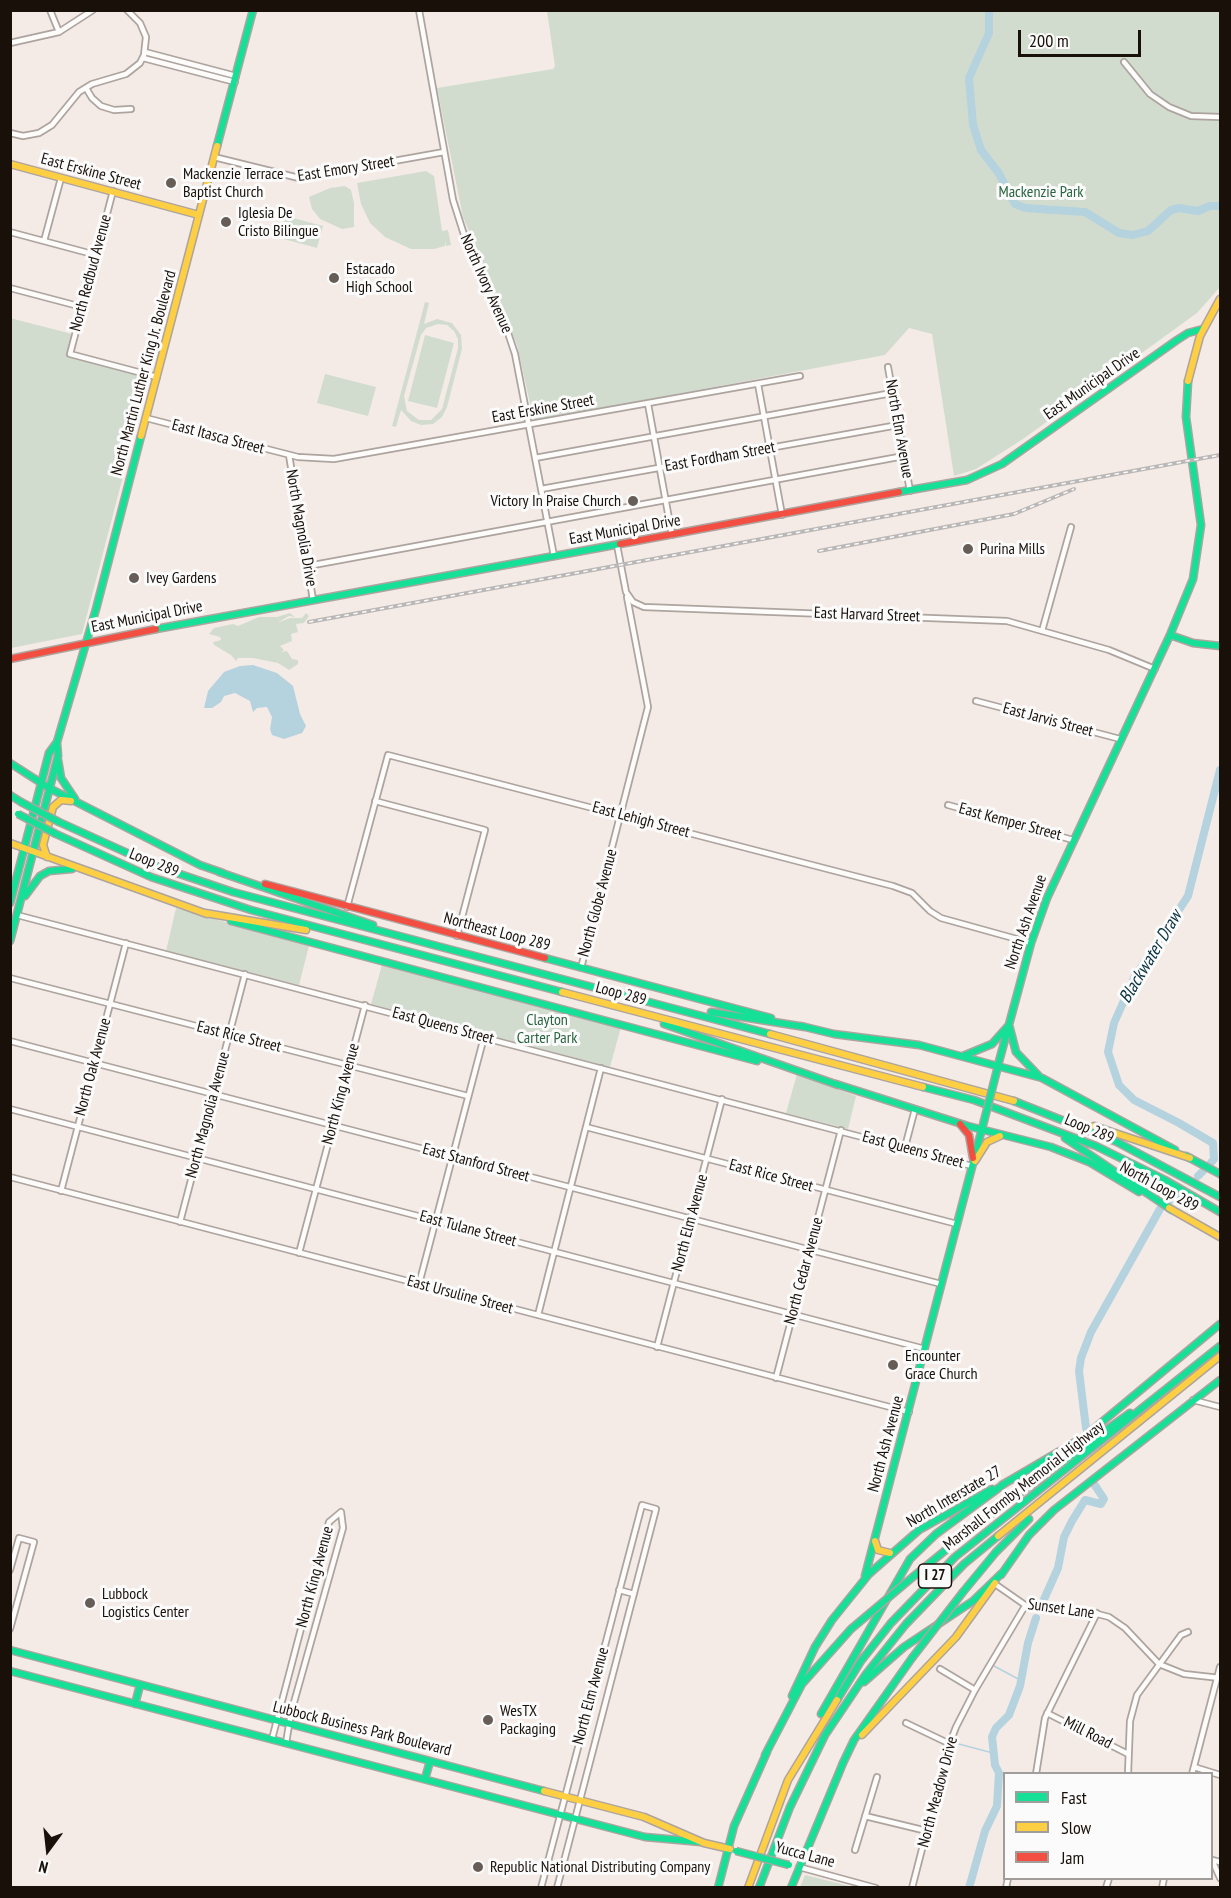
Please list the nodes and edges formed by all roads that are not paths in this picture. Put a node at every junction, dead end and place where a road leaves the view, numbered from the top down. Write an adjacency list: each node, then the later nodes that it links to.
1 (50, 10): 6 (street)
2 (93, 10): 6 (street)
3 (127, 10): 8 (street)
4 (254, 10): 10 (main road, North Martin Luther King Jr. Boulevard)
5 (419, 10): 15 (street, North Ivory Avenue)
6 (59, 32): 7 (street)
7 (10, 43)
8 (144, 55): 10 (street); 11 (street)
9 (1124, 62): 13 (street)
10 (235, 79): 16 (main road, North Martin Luther King Jr. Boulevard)
11 (86, 88): 12 (street); 14 (street)
12 (131, 109)
13 (1221, 117)
14 (10, 133)
15 (444, 152): 16 (street, East Emory Street); 37 (street, North Ivory Avenue)
16 (214, 157): 20 (main road, North Martin Luther King Jr. Boulevard)
17 (10, 164): 18 (main road, East Erskine Street)
18 (61, 178): 19 (main road, East Erskine Street); 22 (street)
19 (113, 191): 20 (main road, East Erskine Street); 23 (street, North Redbud Avenue)
20 (199, 215): 30 (main road, North Martin Luther King Jr. Boulevard)
21 (10, 232): 22 (street)
22 (44, 241): 23 (street)
23 (96, 255): 26 (street, North Redbud Avenue)
24 (10, 288): 26 (street)
25 (1221, 299): 27 (main road, North Ash Avenue)
26 (82, 307): 30 (street, North Redbud Avenue)
27 (1203, 329): 46 (main road, East Municipal Drive); 58 (main road, North Ash Avenue)
28 (888, 367): 32 (street, North Elm Avenue)
29 (800, 376): 31 (street, East Erskine Street)
30 (157, 377): 35 (main road, North Martin Luther King Jr. Boulevard)
31 (758, 384): 33 (street, East Erskine Street); 34 (street)
32 (892, 393): 34 (street); 36 (street, North Elm Avenue)
33 (648, 404): 37 (street, East Erskine Street); 38 (street)
34 (764, 416): 38 (street); 39 (street)
35 (146, 418): 40 (street, East Itasca Street); 59 (main road, North Martin Luther King Jr. Boulevard)
36 (898, 425): 39 (street, East Fordham Street); 41 (street, North Elm Avenue)
37 (529, 426): 40 (street, East Erskine Street); 42 (street, North Ivory Avenue)
38 (654, 436): 42 (street); 43 (street)
39 (770, 448): 43 (street, East Fordham Street); 44 (street)
40 (290, 455): 54 (street, North Magnolia Drive)
41 (904, 456): 44 (street); 46 (street, North Elm Avenue)
42 (535, 458): 45 (street, North Ivory Avenue)
43 (659, 468): 45 (street, East Fordham Street); 47 (street)
44 (775, 480): 47 (street); 48 (street)
45 (542, 489): 49 (street, North Ivory Avenue)
46 (910, 492): 48 (main road, East Municipal Drive)
47 (665, 500): 49 (street); 51 (street)
48 (782, 515): 51 (main road, East Municipal Drive)
49 (548, 522): 53 (street, North Ivory Avenue); 54 (street)
50 (1071, 527): 57 (street)
51 (672, 535): 52 (main road, East Municipal Drive)
52 (617, 545): 53 (main road, East Municipal Drive); 55 (street)
53 (554, 556): 56 (main road, East Municipal Drive)
54 (308, 566): 56 (street, North Magnolia Drive)
55 (626, 592): 57 (street, East Harvard Street); 75 (street, North Globe Avenue)
56 (313, 600): 59 (main road, East Municipal Drive)
57 (1042, 632): 62 (street, East Harvard Street)
58 (1170, 635): 60 (main road); 62 (main road, North Ash Avenue)
59 (86, 642): 61 (main road, East Municipal Drive); 65 (main road, North Martin Luther King Jr. Boulevard)
60 (1221, 646)
61 (10, 658)
62 (1155, 669): 64 (main road, North Ash Avenue)
63 (975, 701): 64 (street, East Jarvis Street)
64 (1120, 739): 76 (main road, North Ash Avenue)
65 (57, 742): 66 (main road, North Martin Luther King Jr. Boulevard); 68 (main road, North Martin Luther King Jr. Boulevard)
66 (58, 756): 69 (main road, North Martin Luther King Jr. Boulevard); 72 (main road)
67 (10, 763): 68 (main road, Northeast Loop 289)
68 (41, 782): 69 (main road, Northeast Loop 289); 78 (main road, North Martin Luther King Jr. Boulevard)
69 (49, 788): 72 (main road, Northeast Loop 289); 79 (main road, North Martin Luther King Jr. Boulevard)
70 (10, 795): 91 (main road, Loop 289, bridge)
71 (375, 801): 75 (street, East Lehigh Street); 84 (street); 87 (street)
72 (77, 802): 80 (main road); 82 (main road, Northeast Loop 289)
73 (948, 805): 76 (street, East Kemper Street)
74 (10, 810): 92 (main road, Loop 289, bridge)
75 (621, 815): 90 (street, East Lehigh Street); 93 (street, North Globe Avenue)
76 (1073, 840): 90 (main road, North Ash Avenue)
77 (10, 843): 78 (main road)
78 (23, 848): 79 (main road); 83 (main road, North Martin Luther King Jr. Boulevard)
79 (32, 852): 80 (main road); 86 (main road, North Martin Luther King Jr. Boulevard)
80 (47, 857): 81 (main road)
81 (85, 871): 85 (main road); 86 (main road)
82 (219, 872): 84 (main road, Northeast Loop 289); 91 (main road)
83 (10, 903)
84 (347, 907): 87 (main road, Northeast Loop 289)
85 (206, 913): 92 (main road); 111 (main road)
86 (14, 917): 88 (main road, North Martin Luther King Jr. Boulevard); 89 (street, East Queens Street)
87 (457, 936): 93 (main road, Northeast Loop 289)
88 (10, 941)
89 (126, 943): 94 (street, East Queens Street); 98 (street, North Oak Avenue)
90 (1031, 943): 100 (main road, North Ash Avenue)
91 (427, 944): 96 (main road, Loop 289)
92 (429, 957): 97 (main road, Loop 289)
93 (581, 969): 101 (main road, Northeast Loop 289)
94 (245, 974): 99 (street, East Queens Street); 102 (street, North Magnolia Avenue)
95 (10, 978): 98 (street, East Rice Street)
96 (566, 980): 101 (main road); 115 (main road, Loop 289)
97 (581, 997): 111 (main road); 118 (main road, Loop 289)
98 (110, 1005): 102 (street, East Rice Street); 106 (street, North Oak Avenue)
99 (364, 1005): 103 (street, East Queens Street); 107 (street, North King Avenue)
100 (1009, 1025): 105 (main road); 109 (main road, North Ash Avenue); 110 (main road)
101 (805, 1027): 105 (main road, Northeast Loop 289)
102 (229, 1034): 107 (street, East Rice Street); 112 (street, North Magnolia Avenue)
103 (484, 1037): 108 (street, East Queens Street); 113 (street)
104 (10, 1041): 106 (street, East Stanford Street)
105 (962, 1056): 109 (main road, Northeast Loop 289)
106 (94, 1063): 112 (street, East Stanford Street); 121 (street, North Oak Avenue)
107 (349, 1065): 113 (street, East Rice Street); 120 (street, North King Avenue)
108 (601, 1068): 114 (street, East Queens Street); 122 (street)
109 (998, 1068): 110 (main road); 123 (main road, North Ash Avenue, bridge)
110 (1042, 1078): 129 (main road)
111 (838, 1085): 117 (main road)
112 (214, 1094): 120 (street, East Stanford Street); 128 (street, North Magnolia Avenue)
113 (468, 1096): 127 (street)
114 (722, 1099): 124 (street, East Queens Street); 130 (street, North Elm Avenue)
115 (1033, 1107): 129 (main road); 138 (main road, Loop 289)
116 (10, 1109): 121 (street, East Tulane Street)
117 (915, 1109): 119 (main road); 126 (street)
118 (1010, 1112): 139 (main road); 140 (main road, Loop 289)
119 (959, 1123): 123 (main road); 131 (main road)
120 (333, 1125): 127 (street, East Stanford Street); 135 (street, North King Avenue)
121 (78, 1127): 128 (street, East Tulane Street); 137 (street, North Oak Avenue)
122 (586, 1127): 130 (street, East Rice Street); 134 (street)
123 (982, 1129): 125 (main road, North Loop 289); 131 (main road, North Ash Avenue)
124 (841, 1130): 126 (street, East Queens Street); 136 (street, North Cedar Avenue)
125 (1003, 1135): 131 (main road); 139 (main road, North Loop 289)
126 (905, 1148): 131 (street, East Queens Street)
127 (452, 1156): 134 (street, East Stanford Street); 142 (street)
128 (197, 1158): 135 (street, East Tulane Street); 143 (street, North Magnolia Avenue)
129 (1190, 1158): 132 (main road)
130 (706, 1159): 136 (street, East Rice Street); 141 (street, North Elm Avenue)
131 (973, 1165): 144 (main road, North Ash Avenue)
132 (1221, 1174)
133 (10, 1177): 137 (street, East Ursuline Street)
134 (570, 1187): 141 (street, East Stanford Street); 147 (street)
135 (316, 1189): 142 (street, East Tulane Street); 148 (street, North King Avenue)
136 (825, 1190): 144 (street, East Rice Street); 146 (street, North Cedar Avenue)
137 (61, 1191): 143 (street, East Ursuline Street)
138 (1221, 1197)
139 (1172, 1210): 145 (main road, North Loop 289)
140 (1221, 1212)
141 (691, 1219): 146 (street, East Stanford Street); 149 (street, North Elm Avenue)
142 (435, 1221): 147 (street, East Tulane Street); 150 (street)
143 (180, 1222): 148 (street, East Ursuline Street)
144 (957, 1224): 151 (main road, North Ash Avenue)
145 (1221, 1237)
146 (810, 1250): 151 (street, East Stanford Street); 152 (street, North Cedar Avenue)
147 (554, 1252): 149 (street, East Tulane Street); 153 (street)
148 (299, 1253): 150 (street, East Ursuline Street)
149 (674, 1283): 152 (street, East Tulane Street); 156 (street, North Elm Avenue)
150 (419, 1284): 153 (street, East Ursuline Street)
151 (941, 1284): 157 (main road, North Ash Avenue)
152 (793, 1314): 157 (street, East Tulane Street); 160 (street, North Cedar Avenue)
153 (537, 1315): 156 (street, East Ursuline Street)
154 (1221, 1324): 166 (main road, North Interstate 27)
155 (1221, 1346): 159 (main road, Marshall Formby Memorial Highway / I 27)
156 (657, 1347): 160 (street, East Ursuline Street)
157 (925, 1349): 164 (main road, North Ash Avenue)
158 (1221, 1356): 165 (main road, Marshall Formby Memorial Highway / I 27)
159 (1183, 1377): 197 (main road, bridge); 205 (main road, Marshall Formby Memorial Highway / I 27)
160 (776, 1378): 164 (street, East Ursuline Street)
161 (1221, 1380): 162 (main road)
162 (1193, 1400): 163 (street); 170 (main road)
163 (1221, 1407)
164 (909, 1412): 167 (main road, North Ash Avenue)
165 (1084, 1467): 187 (main road, Marshall Formby Memorial Highway / I 27); 199 (main road, bridge)
166 (1004, 1484): 168 (main road, North Interstate 27); 205 (main road)
167 (874, 1539): 168 (main road); 171 (main road, North Ash Avenue)
168 (891, 1553): 171 (main road, North Interstate 27)
169 (10, 1570): 177 (street)
170 (1002, 1573): 172 (main road); 187 (main road)
171 (864, 1579): 197 (main road, North Interstate 27)
172 (995, 1584): 175 (street, Sunset Lane); 199 (main road)
173 (619, 1590): 174 (street); 174 (street, North Elm Avenue); 206 (street, North Elm Avenue)
174 (634, 1594): 207 (street, North Elm Avenue)
175 (1025, 1606): 176 (street, Sunset Lane); 186 (street, North Meadow Drive)
176 (1097, 1614): 180 (street, Sunset Lane); 189 (street)
177 (10, 1629)
178 (1188, 1632): 180 (street)
179 (10, 1650): 185 (main road, Lubbock Business Park Boulevard)
180 (1159, 1664): 184 (street, Sunset Lane); 196 (street)
181 (1221, 1667): 184 (street)
182 (940, 1669): 186 (street)
183 (10, 1671): 188 (main road, Lubbock Business Park Boulevard)
184 (1219, 1678): 200 (street)
185 (140, 1684): 188 (main road); 190 (main road, Lubbock Business Park Boulevard)
186 (975, 1690): 195 (street, North Meadow Drive)
187 (855, 1691): 222 (main road, Marshall Formby Memorial Highway / I 27)
188 (135, 1704): 193 (main road, Lubbock Business Park Boulevard)
189 (1047, 1713): 196 (street, Mill Road); 201 (street)
190 (277, 1721): 192 (main road, Lubbock Business Park Boulevard); 192 (street, North King Avenue); 193 (street, North King Avenue)
191 (906, 1723): 195 (street)
192 (291, 1725): 194 (street, North King Avenue); 198 (main road, Lubbock Business Park Boulevard)
193 (272, 1739): 194 (main road, Lubbock Business Park Boulevard)
194 (286, 1743): 204 (main road, Lubbock Business Park Boulevard)
195 (950, 1744): 211 (street, North Meadow Drive)
196 (1128, 1754): 202 (street)
197 (765, 1755): 213 (main road, North Interstate 27)
198 (430, 1761): 204 (main road); 206 (main road, Lubbock Business Park Boulevard)
199 (842, 1765): 216 (main road)
200 (1193, 1770)
201 (1036, 1772)
202 (1128, 1772)
203 (878, 1777): 209 (street)
204 (425, 1779): 208 (main road, Lubbock Business Park Boulevard)
205 (788, 1780): 221 (main road, Marshall Formby Memorial Highway / I 27)
206 (565, 1795): 207 (main road, Lubbock Business Park Boulevard); 208 (street, North Elm Avenue)
207 (581, 1799): 210 (street, North Elm Avenue); 212 (main road, Lubbock Business Park Boulevard)
208 (560, 1814): 210 (main road, Lubbock Business Park Boulevard); 218 (street, North Elm Avenue)
209 (866, 1816): 211 (street); 214 (street)
210 (576, 1819): 212 (main road, Lubbock Business Park Boulevard); 219 (street, North Elm Avenue)
211 (927, 1831): 225 (street, North Meadow Drive)
212 (704, 1843): 213 (main road, Lubbock Business Park Boulevard)
213 (727, 1849): 216 (main road, Yucca Lane, bridge); 220 (main road, North Interstate 27)
214 (855, 1850)
215 (1213, 1862): 217 (street)
216 (799, 1868): 223 (main road); 224 (street, Yucca Lane)
217 (1221, 1878)
218 (541, 1887)
219 (558, 1887)
220 (718, 1887)
221 (748, 1887)
222 (759, 1887)
223 (791, 1887)
224 (876, 1887)
225 (912, 1887)

